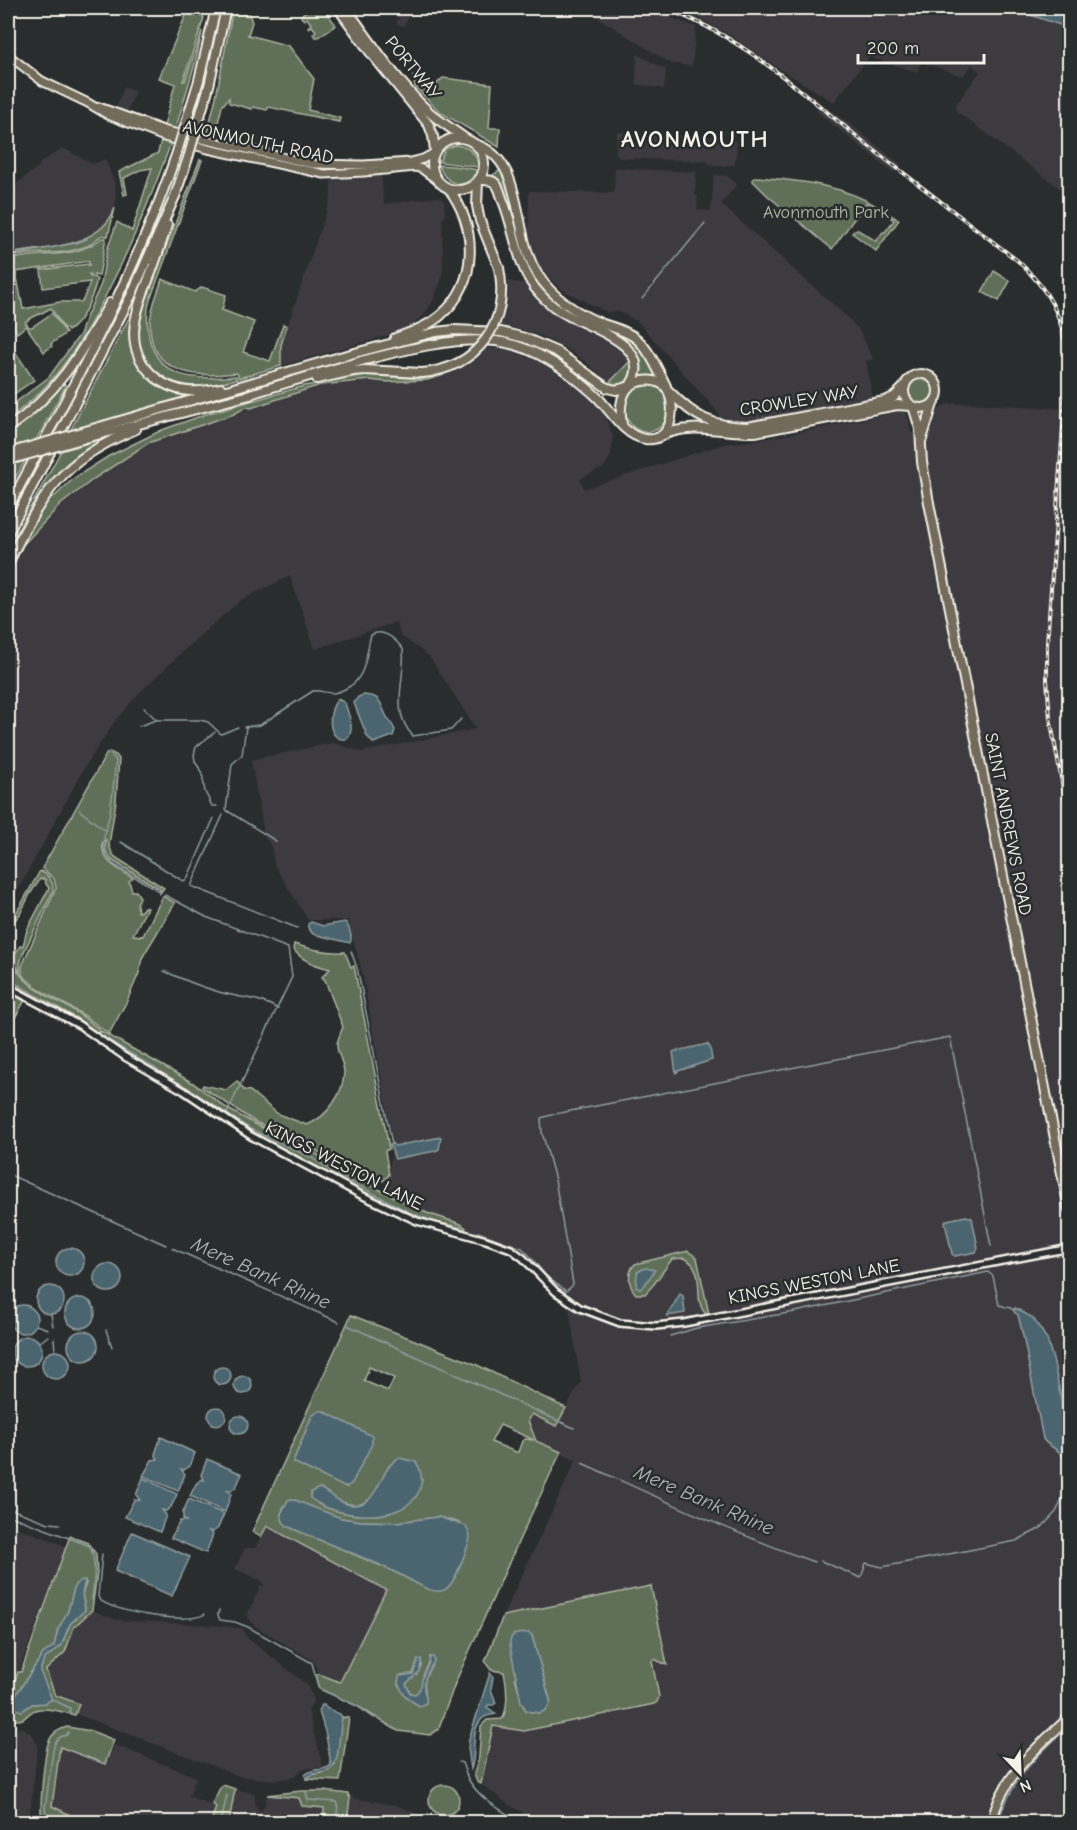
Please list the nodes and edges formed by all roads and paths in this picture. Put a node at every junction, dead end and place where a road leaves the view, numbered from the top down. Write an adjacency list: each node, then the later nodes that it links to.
1 (216, 8): 14 (highway, bridge)
2 (226, 8): 13 (highway, bridge)
3 (338, 8): 9 (highway, PORTWAY)
4 (346, 8): 7 (highway, PORTWAY)
5 (8, 55): 6 (main road)
6 (109, 112): 9 (main road, AVONMOUTH ROAD); 10 (main road, AVONMOUTH ROAD)
7 (466, 139): 8 (highway); 9 (highway)
8 (475, 144): 11 (highway); 19 (highway)
9 (435, 152): 10 (highway)
10 (437, 180): 12 (highway)
11 (479, 181): 12 (highway); 18 (highway); 20 (highway, bridge)
12 (449, 189): 15 (highway)
13 (176, 194): 16 (highway); 33 (highway)
14 (137, 254): 25 (highway); 29 (highway)
15 (343, 357): 16 (highway); 18 (highway)
16 (267, 378): 27 (highway)
17 (905, 386): 19 (highway, CROWLEY WAY); 21 (highway); 22 (highway)
18 (629, 387): 19 (highway); 24 (highway)
19 (668, 389): 26 (highway)
20 (247, 395): 23 (highway); 24 (highway)
21 (933, 404): 22 (highway); 28 (highway, SAINT ANDREWS ROAD)
22 (913, 406): 26 (highway, CROWLEY WAY); 28 (highway, SAINT ANDREWS ROAD)
23 (183, 413): 27 (highway); 34 (highway)
24 (622, 424): 26 (highway)
25 (8, 428)
26 (662, 435)
27 (82, 436): 30 (highway, bridge)
28 (921, 440): 36 (highway, SAINT ANDREWS ROAD)
29 (43, 442): 31 (highway); 32 (highway)
30 (8, 457)
31 (8, 497)
32 (8, 508)
33 (8, 533)
34 (8, 563)
35 (8, 987): 37 (street, KINGS WESTON LANE)
36 (1070, 1214)
37 (1070, 1248)
38 (1070, 1717): 39 (highway)
39 (992, 1822)

